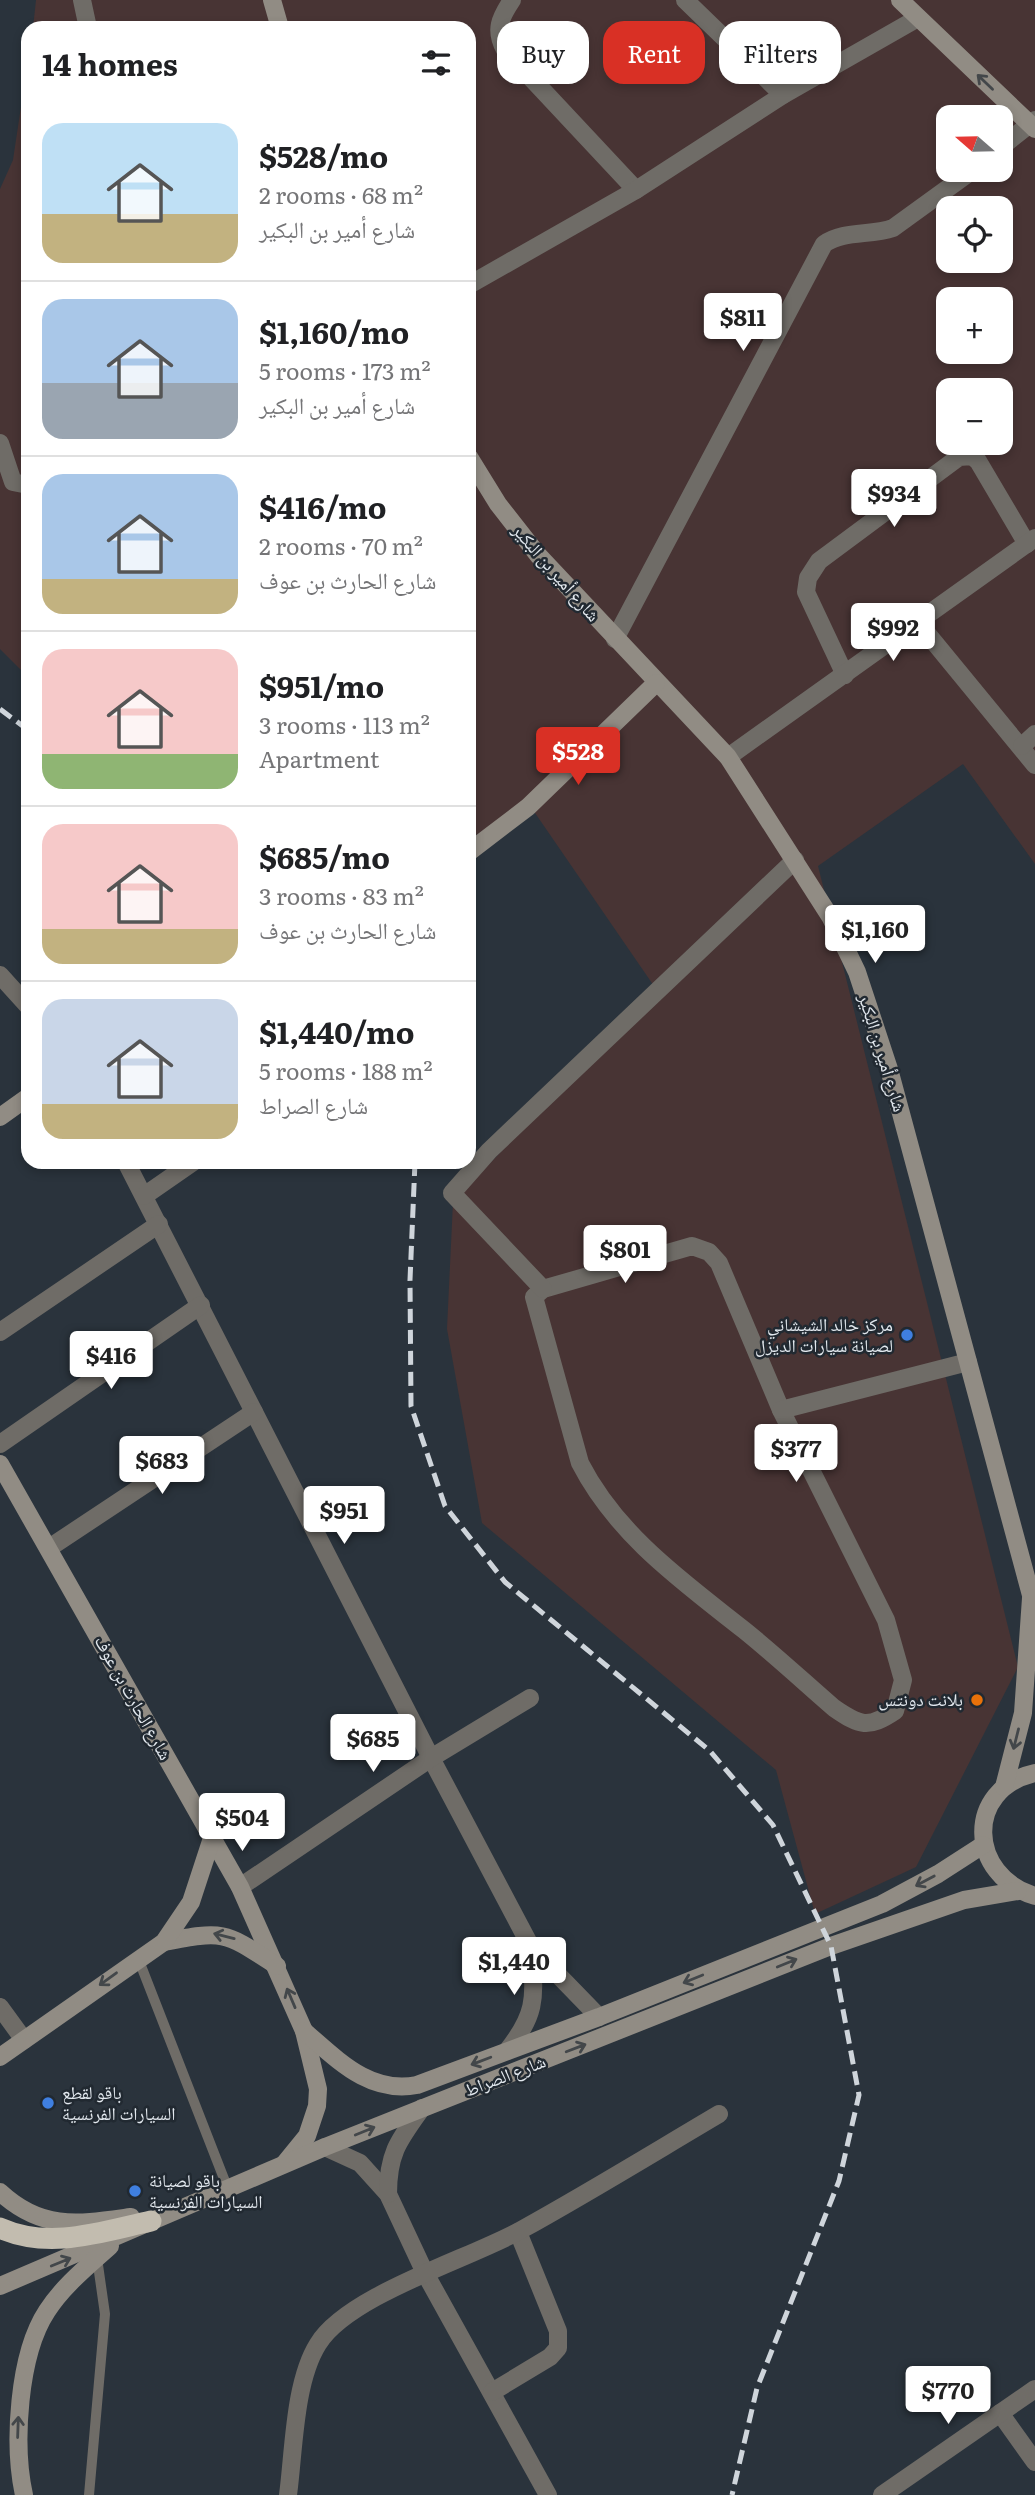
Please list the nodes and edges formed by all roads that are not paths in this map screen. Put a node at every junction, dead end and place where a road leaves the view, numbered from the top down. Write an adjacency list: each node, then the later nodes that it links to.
1 (82, 0): 7 (street)
2 (272, 0): 8 (main road)
3 (512, 0): 13 (street)
4 (685, 0): 9 (street)
5 (900, 0): 6 (main road)
6 (918, 18): 9 (street); 10 (main road, one-way to 6)
7 (86, 21)
8 (279, 21)
9 (783, 95): 13 (street)
10 (1033, 124): 11 (street)
11 (1013, 138)
12 (956, 182): 20 (street)
13 (636, 190): 14 (street)
14 (476, 281)
15 (0, 443): 17 (street)
16 (476, 468): 20 (main road, شارع أمير بن البكير)
17 (21, 484)
18 (1031, 541): 19 (street); 21 (street)
19 (916, 620): 21 (street); 23 (street)
20 (615, 639): 22 (main road, شارع أمير بن البكير)
21 (845, 675): 24 (street)
22 (656, 682): 24 (main road, شارع أمير بن البكير); 26 (main road)
23 (1028, 740): 25 (street)
24 (728, 757): 27 (main road, شارع أمير بن البكير)
25 (1035, 765)
26 (476, 847)
27 (795, 860): 32 (street); 41 (main road, شارع أمير بن البكير)
28 (0, 975): 29 (street)
29 (21, 998)
30 (21, 1102): 31 (main road)
31 (0, 1117)
32 (476, 1166)
33 (130, 1169): 36 (street)
34 (183, 1169): 36 (street)
35 (474, 1169): 38 (street)
36 (144, 1196): 37 (street)
37 (159, 1224): 39 (street); 40 (street)
38 (543, 1289): 42 (street); 42 (street)
39 (201, 1305): 43 (street); 44 (street)
40 (0, 1332)
41 (968, 1362): 42 (street); 47 (main road, شارع أمير بن البكير)
42 (781, 1410)
43 (254, 1412): 46 (street); 49 (street)
44 (0, 1444)
45 (1, 1468): 46 (main road, شارع الحارث بن عوف)
46 (50, 1548): 52 (main road, شارع الحارث بن عوف)
47 (1033, 1604): 51 (main road, شارع أمير بن البكير, one-way to 51)
48 (530, 1698): 49 (street)
49 (431, 1758): 54 (street); 57 (street)
50 (1035, 1773): 51 (main road)
51 (1004, 1787): 53 (main road, شارع أمير بن البكير)
52 (212, 1838): 54 (main road, شارع الحارث بن عوف); 56 (main road)
53 (983, 1845): 55 (main road); 61 (main road, شارع الصراط, one-way to 61)
54 (240, 1887): 59 (main road, شارع الحارث بن عوف)
55 (1026, 1894): 66 (main road, شارع الصراط, one-way to 55)
56 (164, 1942): 58 (main road); 59 (main road, one-way to 56)
57 (531, 1947): 61 (street); 64 (street)
58 (138, 1958): 63 (main road, one-way to 63); 70 (lane)
59 (277, 1966): 62 (main road, شارع الحارث بن عوف, one-way to 59)
60 (0, 2007): 63 (street)
61 (599, 2017): 64 (main road, شارع الصراط)
62 (304, 2031): 64 (main road, شارع الصراط, one-way to 62); 69 (main road, شارع الحارث بن عوف)
63 (24, 2040): 65 (main road)
64 (508, 2051)
65 (0, 2057)
66 (422, 2108): 68 (main road, شارع الصراط, one-way to 66); 72 (street)
67 (719, 2114): 76 (street)
68 (325, 2147): 69 (main road, شارع الصراط); 72 (street)
69 (283, 2166): 70 (main road, شارع الصراط)
70 (228, 2189): 73 (main road, شارع الصراط)
71 (0, 2192): 73 (main road)
72 (388, 2194): 79 (street)
73 (176, 2211): 74 (main road, شارع الصراط)
74 (151, 2221): 75 (highway); 77 (main road, شارع الصراط)
75 (0, 2228)
76 (518, 2232): 79 (street); 82 (street)
77 (122, 2236): 78 (main road); 80 (main road, شارع الصراط, one-way to 77)
78 (97, 2258): 85 (main road, one-way to 78); 86 (lane)
79 (425, 2273): 82 (street); 87 (street)
80 (0, 2286)
81 (1035, 2389): 83 (street)
82 (492, 2392): 88 (street)
83 (1000, 2413): 84 (street); 89 (street)
84 (1035, 2462)
85 (24, 2495)
86 (89, 2495)
87 (288, 2495)
88 (548, 2495)
89 (882, 2495)

